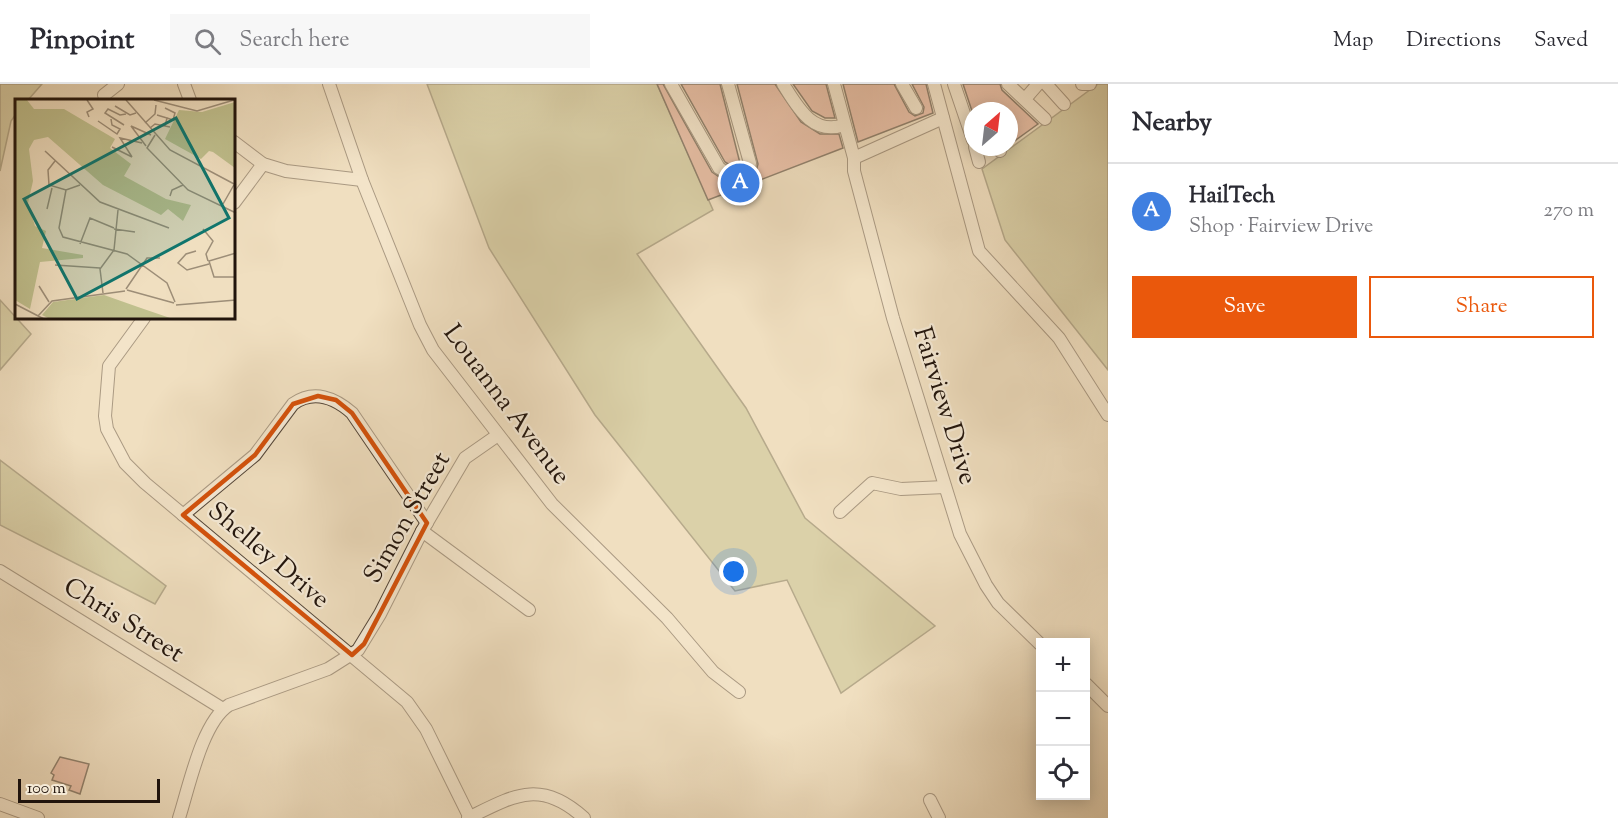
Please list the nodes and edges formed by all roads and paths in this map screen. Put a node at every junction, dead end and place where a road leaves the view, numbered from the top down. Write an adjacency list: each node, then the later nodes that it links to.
1 (118, 84): 16 (street)
2 (184, 84): 17 (street)
3 (329, 84): 30 (street, Louanna Avenue)
4 (671, 84): 5 (street)
5 (728, 84)
6 (783, 84): 24 (street)
7 (834, 84): 24 (street, Fairview Drive)
8 (902, 84): 20 (street)
9 (934, 84): 22 (street)
10 (954, 84): 21 (street)
11 (1008, 84): 18 (street)
12 (1038, 84): 18 (street)
13 (1046, 84): 19 (street)
14 (1082, 84): 15 (street)
15 (1090, 84)
16 (104, 95)
17 (190, 99)
18 (1025, 99): 23 (street)
19 (1064, 104)
20 (916, 108)
21 (964, 110)
22 (943, 118): 27 (street); 33 (street)
23 (1046, 119)
24 (843, 125): 27 (street, Fairview Drive)
25 (236, 144): 29 (street)
26 (978, 156): 28 (street)
27 (854, 158): 35 (street, Fairview Drive)
28 (980, 162)
29 (263, 164): 30 (street); 31 (street)
30 (362, 180): 34 (street, Louanna Avenue)
31 (236, 199)
32 (143, 320): 37 (street, Shelley Drive)
33 (1108, 415)
34 (498, 435): 38 (street, Simon Street); 44 (street, Louanna Avenue)
35 (945, 487): 36 (street); 41 (street, Fairview Drive)
36 (840, 512)
37 (183, 515): 38 (street); 42 (street, Shelley Drive)
38 (424, 527): 40 (street); 42 (street, Simon Street)
39 (0, 571): 46 (street, Chris Street)
40 (529, 610)
41 (1036, 640)
42 (352, 655): 46 (street, Simon Street); 51 (street, Shelley Drive)
43 (1090, 688): 45 (street)
44 (739, 692)
45 (1108, 706)
46 (223, 709): 50 (street)
47 (930, 800): 53 (street)
48 (0, 804): 49 (street)
49 (38, 818)
50 (179, 818)
51 (469, 818): 52 (street)
52 (584, 818)
53 (939, 818)

